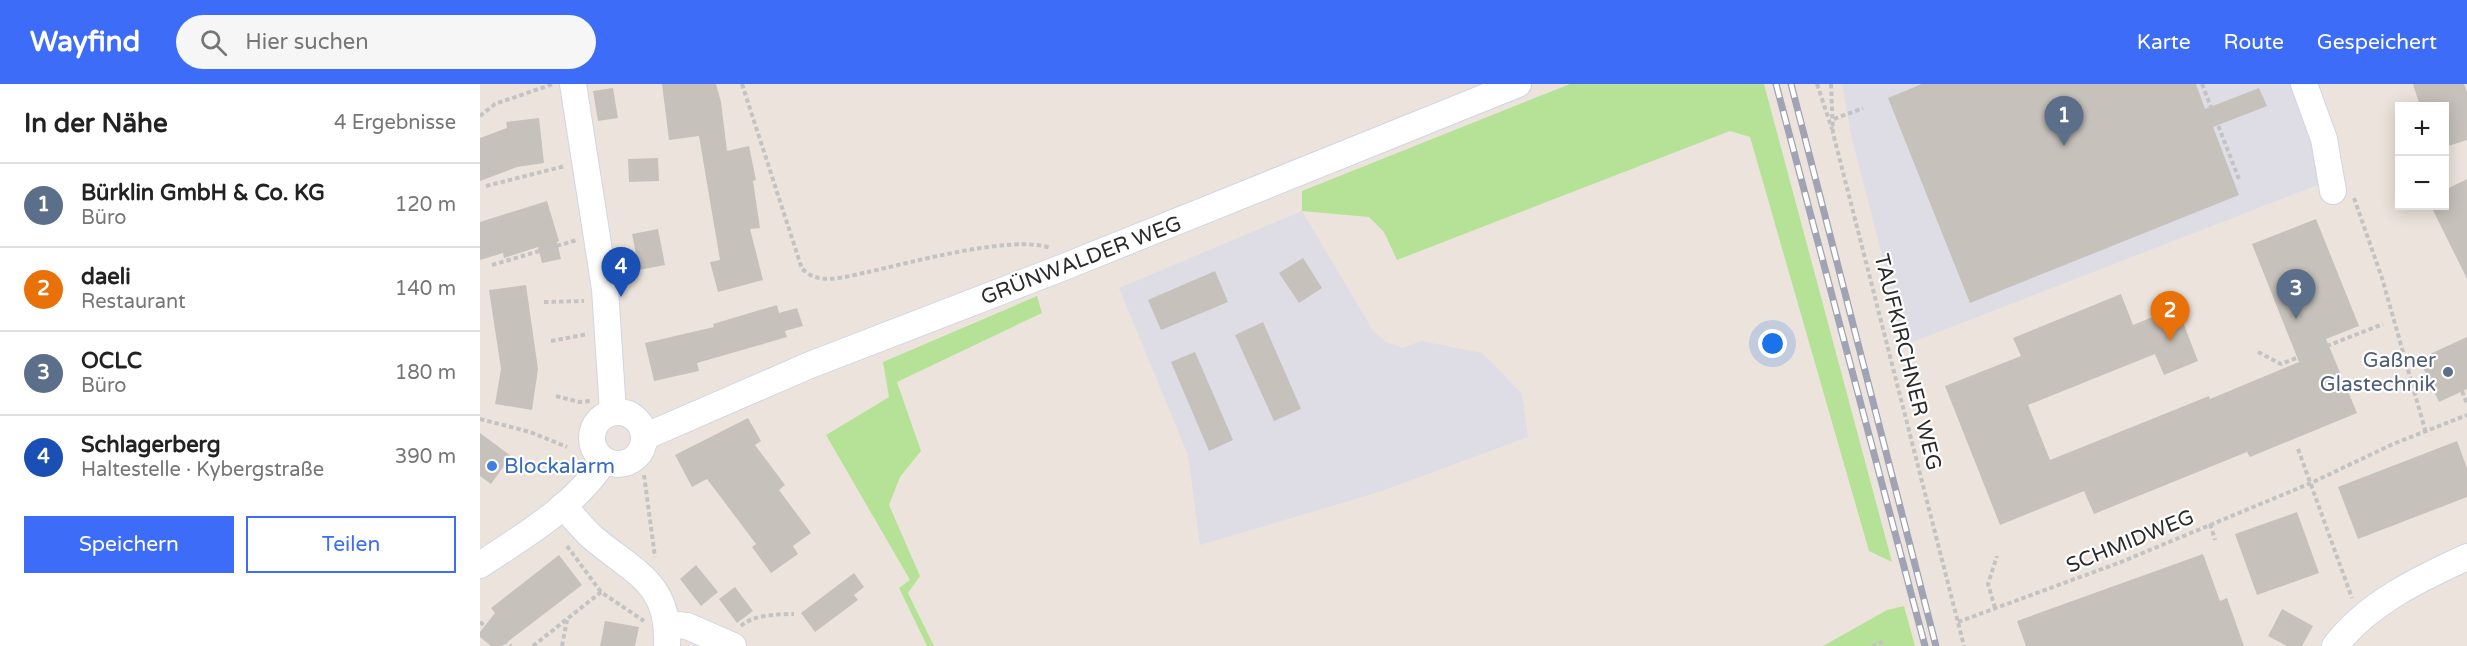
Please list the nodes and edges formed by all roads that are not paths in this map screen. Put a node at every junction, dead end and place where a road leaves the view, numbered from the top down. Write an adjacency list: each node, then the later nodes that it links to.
1 (573, 84): 5 (street)
2 (1518, 84): 6 (street, GRÜNWALDER WEG)
3 (2304, 84): 4 (street)
4 (2342, 190)
5 (613, 412): 6 (street); 7 (street)
6 (644, 437): 7 (street)
7 (604, 461): 8 (street)
8 (555, 512): 10 (street); 11 (street)
9 (2467, 557): 13 (street)
10 (480, 565)
11 (662, 632): 12 (street)
12 (729, 645)
13 (2335, 646)

